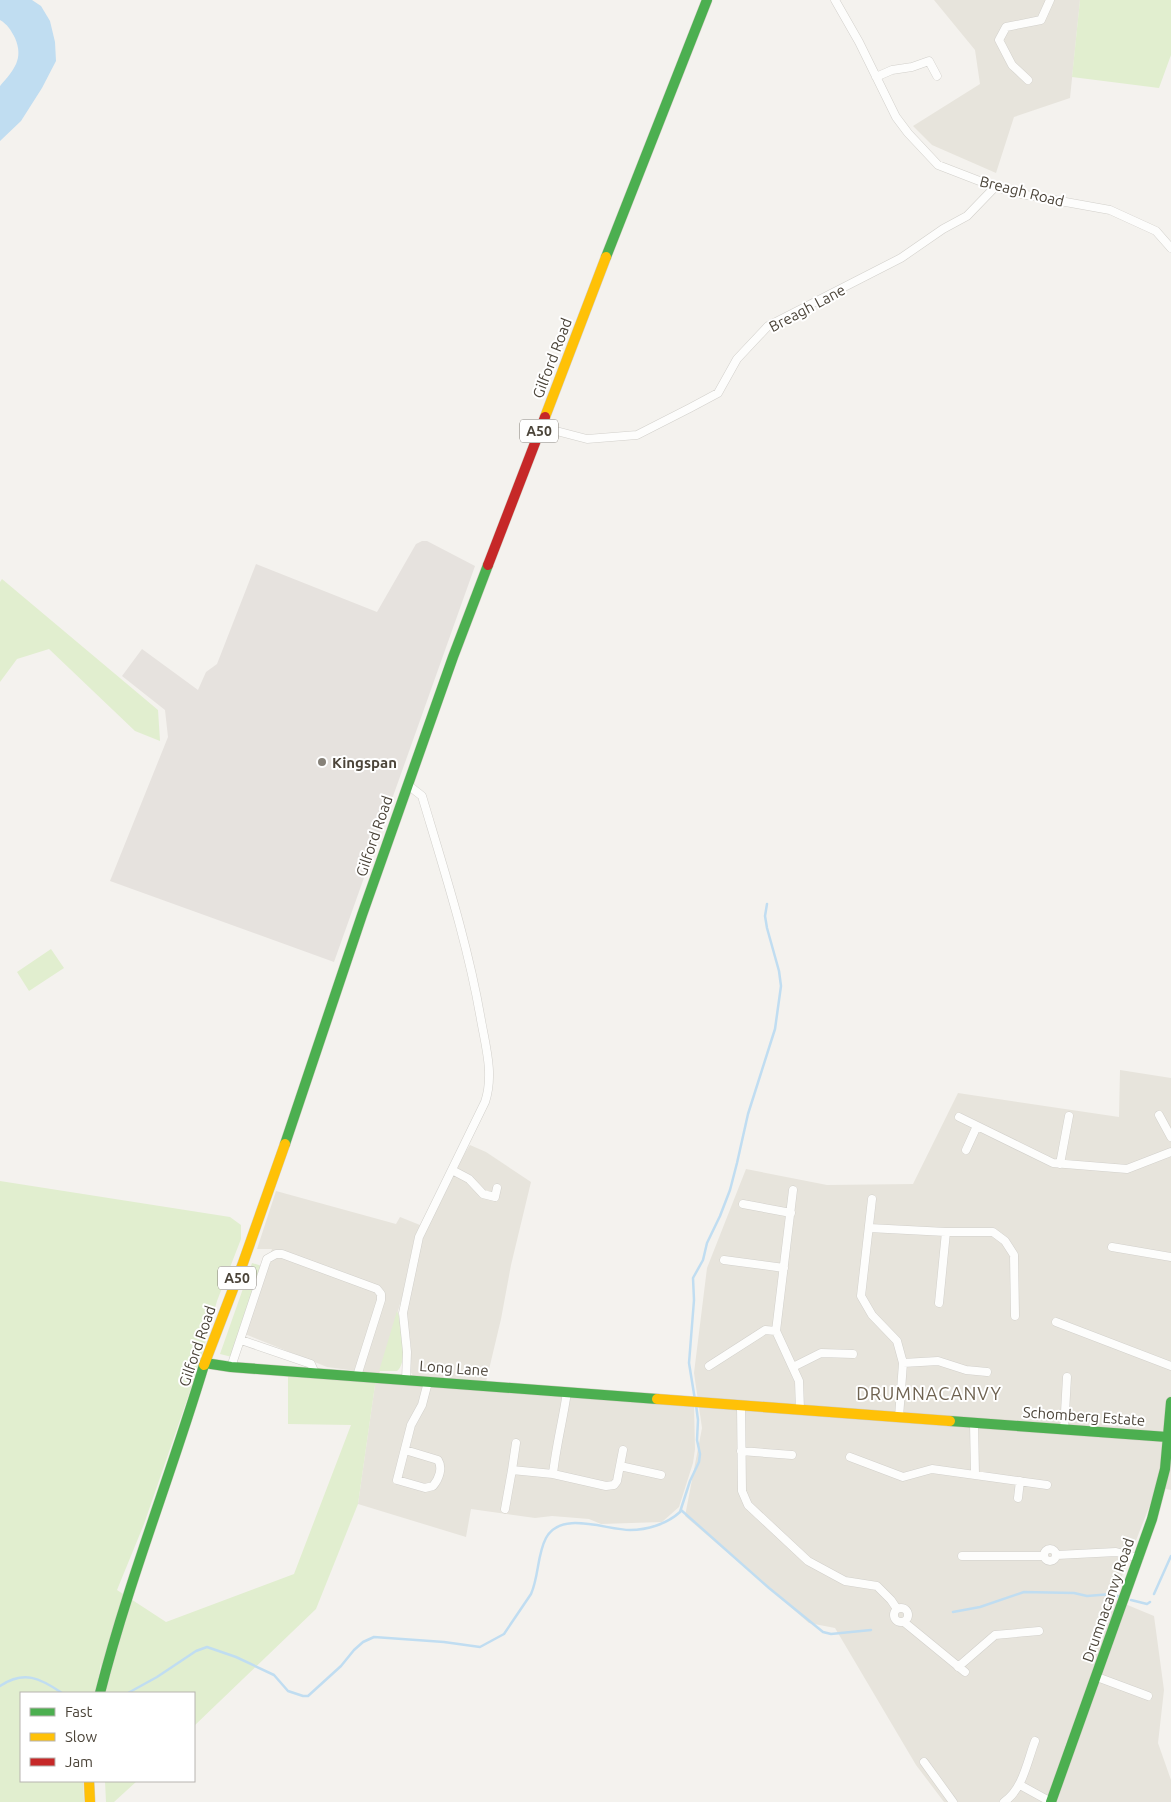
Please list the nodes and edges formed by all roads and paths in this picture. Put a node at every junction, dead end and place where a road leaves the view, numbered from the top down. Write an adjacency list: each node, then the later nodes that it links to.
1 (708, 0): 9 (main road, Gilford Road / A50)
2 (834, 0): 5 (street, Breagh Road)
3 (1050, 0): 6 (street)
4 (937, 76): 5 (street)
5 (876, 77): 7 (street, Breagh Road)
6 (1028, 80)
7 (995, 187): 8 (street, Breagh Road); 9 (street, Breagh Lane)
8 (1171, 248)
9 (541, 427): 10 (main road, Gilford Road / A50)
10 (408, 785): 19 (street); 39 (main road, Gilford Road / A50)
11 (1159, 1115): 15 (street)
12 (1069, 1116): 18 (street)
13 (959, 1117): 14 (street)
14 (977, 1126): 16 (street); 18 (street)
15 (1171, 1137)
16 (966, 1150)
17 (1171, 1152): 18 (street)
18 (1060, 1164)
19 (452, 1170): 22 (street); 49 (street)
20 (497, 1188): 22 (street)
21 (793, 1190): 26 (street)
22 (495, 1198): 25 (street)
23 (872, 1199): 27 (street)
24 (744, 1204): 26 (street)
25 (493, 1207)
26 (791, 1212): 32 (street)
27 (869, 1228): 28 (street); 40 (street)
28 (946, 1232): 33 (street); 34 (street)
29 (1112, 1247): 30 (street)
30 (1171, 1257)
31 (724, 1260): 32 (street)
32 (784, 1268): 36 (street)
33 (939, 1303)
34 (1015, 1316)
35 (1056, 1322): 42 (street)
36 (776, 1331): 41 (street); 44 (street)
37 (241, 1340): 43 (street); 46 (street); 47 (street)
38 (853, 1354): 44 (street)
39 (205, 1363): 43 (main road, Long Lane); 81 (main road, Gilford Road / A50)
40 (903, 1363): 45 (street); 56 (street)
41 (709, 1366)
42 (1171, 1366)
43 (231, 1367): 46 (main road, Long Lane)
44 (793, 1367): 55 (street)
45 (987, 1372)
46 (315, 1374): 47 (main road, Long Lane)
47 (357, 1376): 49 (main road, Long Lane)
48 (1067, 1378): 58 (street)
49 (406, 1380): 50 (main road, Long Lane)
50 (428, 1382): 51 (main road, Long Lane); 61 (street)
51 (567, 1392): 52 (main road, Long Lane); 68 (street)
52 (695, 1402): 54 (main road, Schomberg Estate)
53 (1171, 1402): 59 (main road, Drumnacanvy Road)
54 (741, 1405): 55 (main road, Schomberg Estate); 63 (street)
55 (800, 1410): 56 (main road, Schomberg Estate)
56 (899, 1417): 57 (main road, Schomberg Estate)
57 (974, 1423): 58 (main road, Schomberg Estate); 70 (street)
58 (1064, 1430): 59 (main road, Schomberg Estate)
59 (1167, 1437): 76 (main road, Drumnacanvy Road)
60 (516, 1443): 67 (street)
61 (405, 1450): 61 (street)
62 (623, 1450): 66 (street)
63 (741, 1451): 64 (street); 78 (street)
64 (792, 1455)
65 (850, 1457): 70 (street)
66 (620, 1466): 68 (street); 69 (street)
67 (512, 1470): 68 (street); 74 (street)
68 (553, 1474)
69 (661, 1475)
70 (975, 1475): 71 (street)
71 (1020, 1481): 72 (street); 73 (street)
72 (1047, 1484)
73 (1018, 1498)
74 (505, 1509)
75 (962, 1556): 76 (street)
76 (1139, 1558): 80 (main road, Drumnacanvy Road)
77 (1039, 1631): 78 (street)
78 (958, 1666): 79 (street)
79 (965, 1672)
80 (1097, 1677): 82 (street); 90 (main road, Drumnacanvy Road)
81 (100, 1692)
82 (1148, 1696)
83 (1035, 1741): 86 (street)
84 (924, 1762): 88 (street)
85 (89, 1782): 87 (main road)
86 (1020, 1785): 89 (street); 90 (street)
87 (90, 1802)
88 (953, 1802)
89 (1004, 1802)
90 (1051, 1802)

